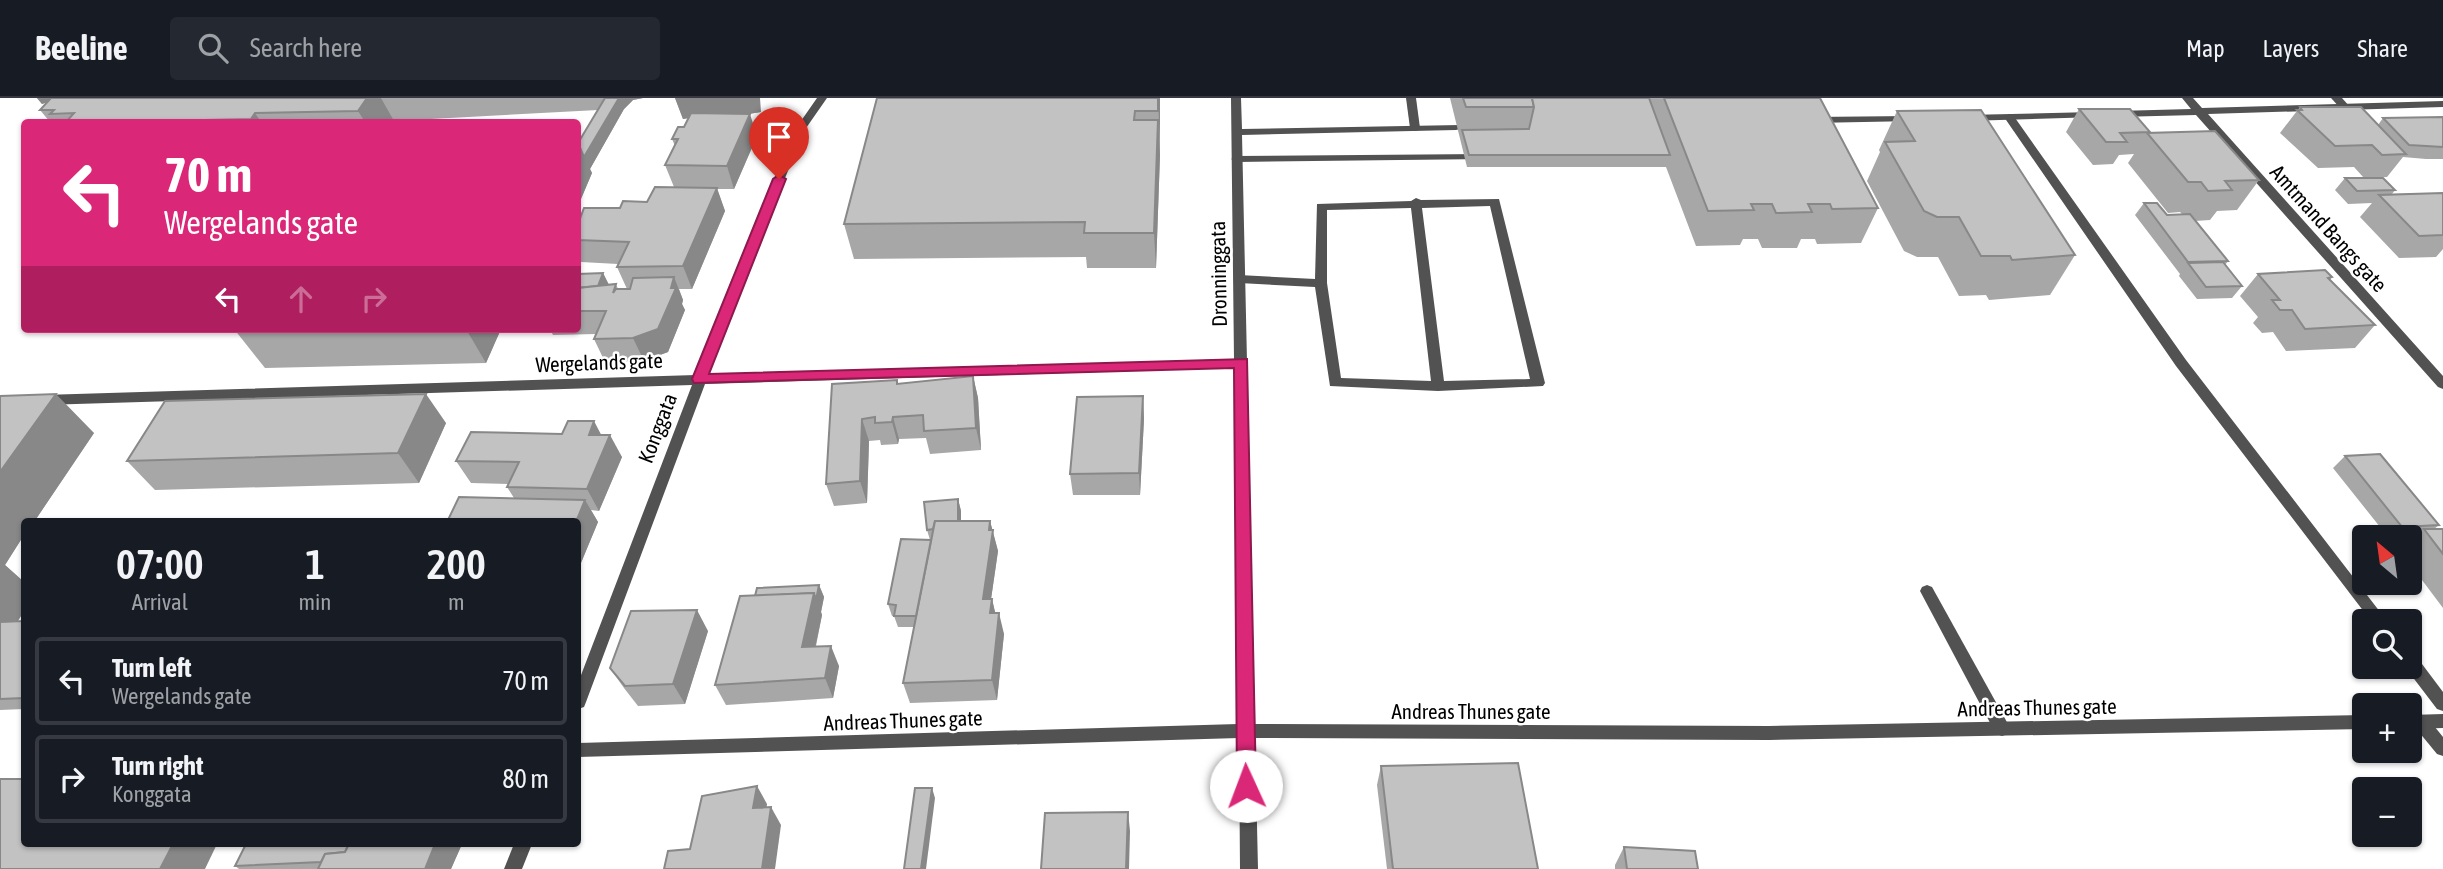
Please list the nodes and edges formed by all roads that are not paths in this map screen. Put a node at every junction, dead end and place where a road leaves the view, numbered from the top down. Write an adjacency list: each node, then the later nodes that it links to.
1 (822, 98): 22 (street, Konggata)
2 (1236, 98): 15 (street, Dronninggata)
3 (1411, 98): 14 (street)
4 (2187, 98): 8 (street, Amtmand Bangs gate)
5 (2336, 98): 7 (street)
6 (2443, 104): 7 (street)
7 (2345, 107): 8 (street)
8 (2199, 112): 9 (street); 23 (street, Amtmand Bangs gate)
9 (2009, 117): 11 (street); 27 (street)
10 (1929, 118): 12 (street)
11 (1956, 118)
12 (1800, 121)
13 (1456, 127): 14 (street)
14 (1415, 128): 15 (street)
15 (1236, 132): 17 (street, Dronninggata)
16 (1491, 158): 17 (street)
17 (1237, 159): 19 (street, Dronninggata)
18 (1416, 202): 20 (street); 24 (street); 24 (street)
19 (1239, 279): 20 (street); 21 (street, Dronninggata)
20 (1321, 283): 24 (street)
21 (1242, 363): 22 (street, Wergelands gate); 36 (street, Dronninggata)
22 (699, 379): 25 (street, Wergelands gate); 29 (street, Konggata)
23 (2443, 384)
24 (1438, 386)
25 (28, 401)
26 (1927, 591): 34 (street)
27 (2371, 609)
28 (2422, 677): 30 (street)
29 (581, 694)
30 (2443, 704)
31 (2443, 721): 33 (street)
32 (2352, 722): 34 (street, Andreas Thunes gate)
33 (2422, 722)
34 (2002, 729): 36 (street, Andreas Thunes gate)
35 (2422, 729): 37 (street)
36 (1245, 731): 38 (street, Andreas Thunes gate); 41 (street, Dronninggata)
37 (2443, 749)
38 (581, 750)
39 (522, 847): 40 (street)
40 (513, 869)
41 (1249, 869)

